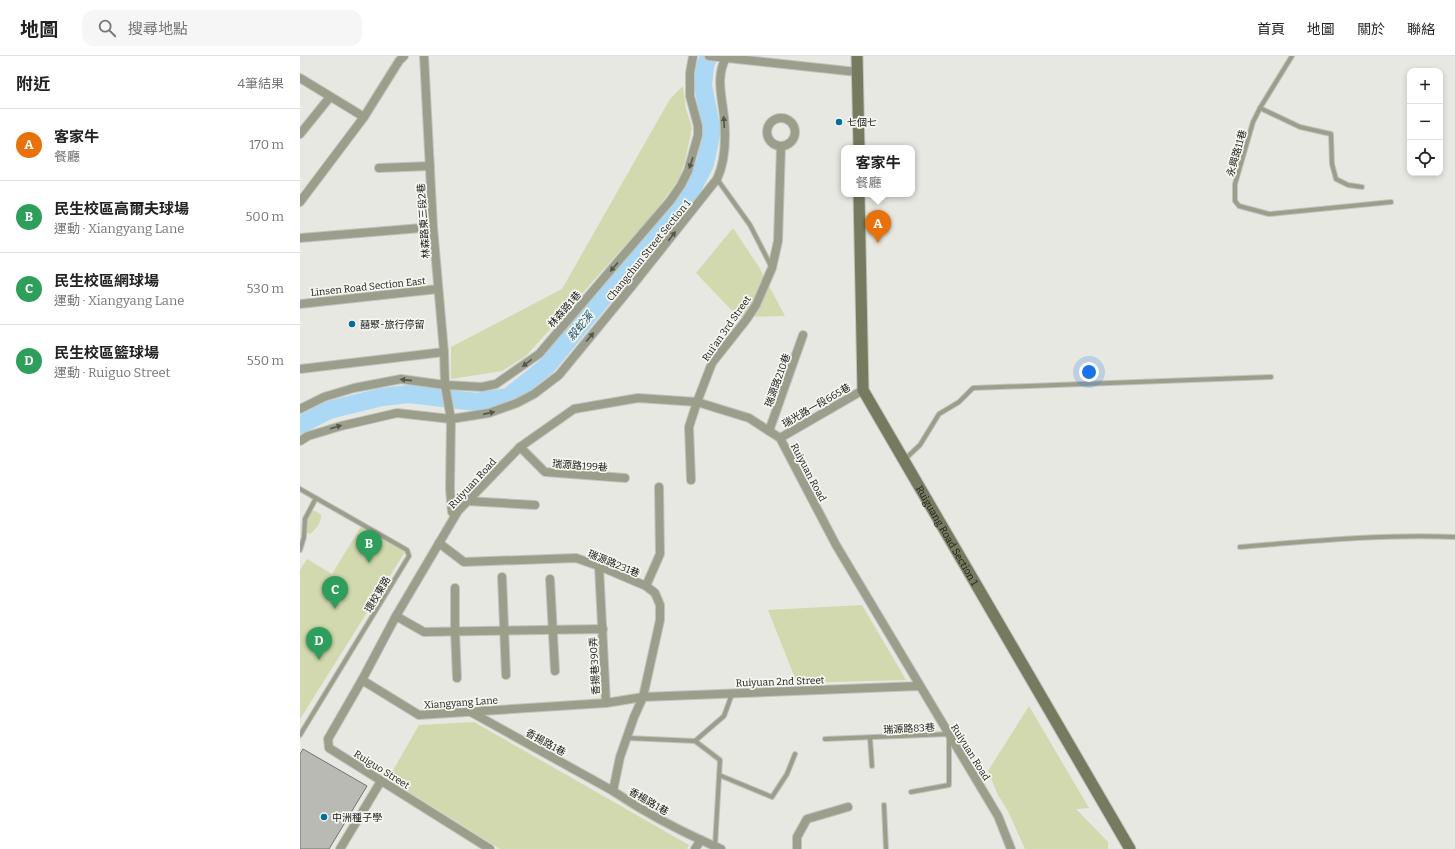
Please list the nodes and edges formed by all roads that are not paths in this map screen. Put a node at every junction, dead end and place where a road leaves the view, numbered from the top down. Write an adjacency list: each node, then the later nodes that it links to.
1 (424, 56): 16 (street, 林森路東三段2巷)
2 (693, 56): 32 (street, 林森路1巷, one-way to 32)
3 (709, 56): 6 (street)
4 (857, 56): 8 (street)
5 (1292, 56): 11 (lane, 永興路11巷)
6 (726, 57): 8 (street); 18 (street, Changchun Street Section 1, one-way to 6)
7 (402, 58): 12 (street)
8 (857, 72): 14 (street)
9 (300, 78): 10 (street)
10 (330, 97): 12 (street); 13 (street)
11 (1260, 108): 19 (lane); 22 (lane, 永興路11巷)
12 (364, 117): 21 (street)
13 (300, 134)
14 (859, 145)
15 (781, 146): 25 (street, Rui'an 3rd Street)
16 (430, 166): 17 (street); 23 (street, 林森路東三段2巷)
17 (379, 168)
18 (717, 179): 25 (lane); 36 (street, Changchun Street Section 1, one-way to 18)
19 (1362, 187)
20 (859, 197): 33 (street, Ruiguang Road Section 1)
21 (300, 202)
22 (1391, 202)
23 (433, 227): 24 (street); 26 (street, 林森路東三段2巷)
24 (300, 238)
25 (772, 268): 34 (street, Rui'an 3rd Street)
26 (438, 289): 27 (street, Linsen Road Section East); 29 (street, 林森路東三段2巷)
27 (300, 304)
28 (803, 335): 37 (street, 瑞源路210巷)
29 (444, 352): 30 (street); 32 (street, 林森路東三段2巷)
30 (300, 369)
31 (1272, 377): 41 (lane)
32 (445, 385): 35 (street, 林森路1巷, one-way to 35); 36 (street, 林森路東三段2巷)
33 (863, 390): 38 (street, 瑞光路一段665巷); 41 (street, Ruiguang Road Section 1)
34 (697, 402): 37 (street, Ruiyuan Road); 40 (street, Ruiyuan Road); 43 (street, Rui'an 3rd Street)
35 (300, 409)
36 (450, 419): 39 (street, Changchun Street Section 1, one-way to 36); 49 (street, 林森路東三段2巷)
37 (769, 431): 38 (street, Ruiyuan Road)
38 (780, 438): 68 (street, Ruiyuan Road)
39 (300, 441)
40 (520, 447): 42 (street, 瑞源路199巷); 47 (street, Ruiyuan Road)
41 (904, 460): 95 (street, Ruiguang Road Section 1)
42 (626, 478)
43 (691, 480)
44 (659, 487): 57 (street)
45 (300, 489): 46 (lane, 環校東路)
46 (316, 498): 53 (lane); 74 (lane, 環校東路)
47 (467, 501): 48 (street); 51 (street, Ruiyuan Road)
48 (535, 505)
49 (452, 512)
50 (1455, 537): 52 (lane)
51 (439, 543): 54 (street, 瑞源路231巷); 59 (street)
52 (1240, 547)
53 (300, 550)
54 (599, 566): 57 (street, 瑞源路231巷); 60 (street, 香揚巷390弄)
55 (502, 577): 63 (street)
56 (550, 579): 61 (street)
57 (646, 586): 70 (street, 瑞源路231巷)
58 (455, 588): 62 (street)
59 (396, 616): 62 (street); 67 (street)
60 (603, 629): 61 (street); 71 (street, 香揚巷390弄)
61 (553, 630): 63 (street); 64 (street)
62 (455, 631): 63 (street); 66 (street)
63 (503, 631): 65 (street)
64 (555, 671)
65 (506, 675)
66 (457, 678)
67 (362, 680): 72 (street, Xiangyang Lane); 82 (street, Ruiguo Street)
68 (919, 686): 69 (street, Ruiyuan 2nd Street); 73 (street, Ruiyuan Road)
69 (732, 693): 70 (street, Ruiyuan 2nd Street); 78 (lane)
70 (643, 696): 71 (street, Xiangyang Lane); 75 (street, 香楊路1巷)
71 (606, 703): 72 (street, Xiangyang Lane)
72 (468, 711): 83 (street, 香揚路1巷)
73 (949, 734): 76 (lane, 瑞源路83巷); 84 (lane); 94 (street, Ruiyuan Road)
74 (300, 735)
75 (627, 738): 78 (lane); 83 (street, 香楊路1巷)
76 (870, 738): 77 (lane, 瑞源路83巷); 80 (lane)
77 (825, 739)
78 (695, 741): 81 (lane)
79 (795, 754): 81 (lane)
80 (872, 766)
81 (719, 775): 88 (lane)
82 (381, 781): 89 (street); 90 (street, Ruiguo Street)
83 (613, 791): 87 (street, 香楊路1巷)
84 (911, 792)
85 (884, 805): 93 (lane)
86 (848, 807): 92 (street)
87 (701, 840): 88 (street, 香楊路1巷); 91 (street)
88 (718, 848)
89 (340, 849)
90 (490, 849)
91 (695, 849)
92 (797, 849)
93 (886, 849)
94 (1011, 849)
95 (1130, 849)

